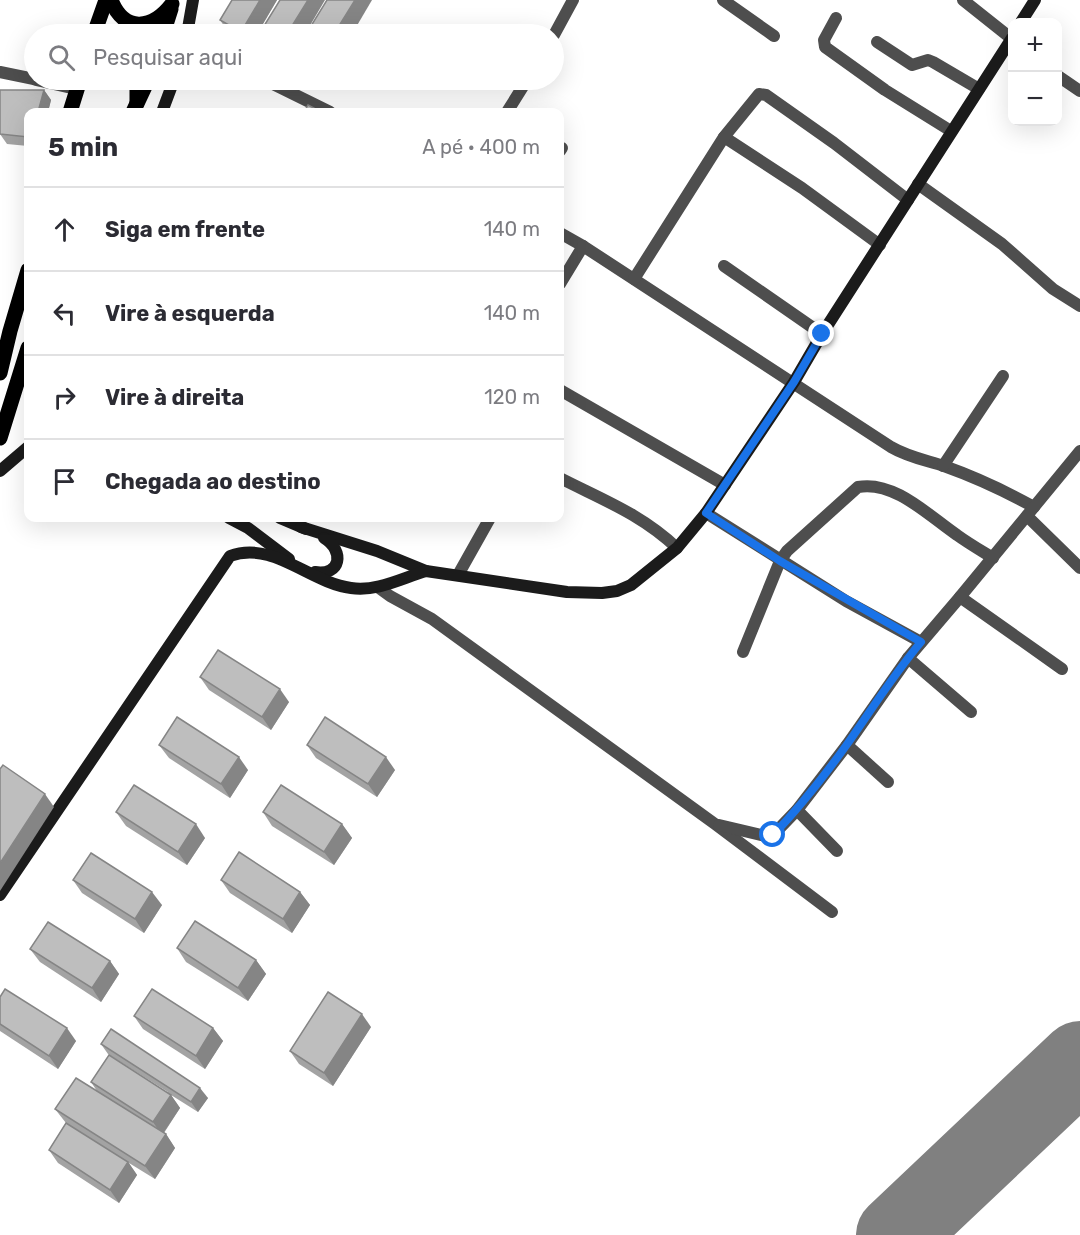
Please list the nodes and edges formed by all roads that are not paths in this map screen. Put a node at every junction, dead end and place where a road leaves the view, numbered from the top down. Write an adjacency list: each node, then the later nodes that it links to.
1 (106, 0): 11 (main road)
2 (111, 0): 8 (main road)
3 (193, 0): 13 (street)
4 (573, 0): 14 (street)
5 (723, 0): 15 (street)
6 (963, 0): 16 (street)
7 (1035, 0): 10 (street)
8 (172, 2): 12 (main road)
9 (836, 18): 36 (street)
10 (1024, 18)
11 (98, 24)
12 (166, 24)
13 (189, 24)
14 (560, 24)
15 (774, 36)
16 (1008, 36)
17 (877, 42): 22 (street)
18 (1008, 45): 22 (street)
19 (0, 72): 20 (street)
20 (24, 77)
21 (1062, 79): 29 (street)
22 (979, 89): 36 (street)
23 (77, 90): 30 (main road)
24 (137, 90): 31 (main road)
25 (144, 90): 32 (main road)
26 (170, 90): 33 (street)
27 (285, 90): 34 (street)
28 (521, 90): 35 (street)
29 (1080, 91)
30 (71, 108)
31 (135, 108)
32 (135, 108)
33 (164, 108)
34 (322, 108)
35 (510, 108)
36 (951, 131): 38 (street)
37 (724, 137): 39 (street); 41 (street); 45 (street)
38 (918, 184): 39 (street); 47 (street)
39 (908, 200): 41 (street)
40 (564, 235): 42 (street)
41 (880, 245): 49 (street)
42 (583, 246): 44 (street); 45 (street)
43 (724, 266): 49 (street)
44 (564, 277)
45 (634, 279): 54 (street)
46 (24, 284): 48 (main road)
47 (1080, 306)
48 (10, 331): 50 (street); 52 (main road)
49 (822, 334): 54 (street)
50 (0, 358)
51 (24, 361): 56 (main road)
52 (0, 373)
53 (1003, 376): 59 (street)
54 (794, 382): 59 (street); 62 (street)
55 (564, 392): 62 (street)
56 (0, 438)
57 (24, 450): 60 (street)
58 (1080, 451): 63 (street)
59 (943, 466): 63 (street)
60 (0, 471)
61 (564, 480): 69 (street)
62 (725, 485): 64 (street)
63 (1030, 511): 70 (street); 72 (street)
64 (706, 513): 69 (street); 71 (street)
65 (237, 522): 73 (street)
66 (289, 522): 68 (street)
67 (488, 522): 75 (street)
68 (301, 527): 73 (street); 74 (street)
69 (677, 548): 75 (street)
70 (993, 558): 71 (street); 77 (street)
71 (780, 561): 78 (street); 79 (street)
72 (1080, 568)
73 (304, 570): 76 (street); 88 (street)
74 (426, 571): 75 (street); 76 (street)
75 (458, 576)
76 (379, 588): 86 (street)
77 (960, 597): 78 (street); 81 (street)
78 (921, 642): 80 (street)
79 (743, 652)
80 (908, 658): 82 (street); 83 (street)
81 (1062, 669)
82 (971, 712)
83 (847, 745): 84 (street); 85 (street)
84 (888, 782)
85 (797, 810): 86 (street); 87 (street)
86 (715, 824): 89 (street)
87 (837, 851)
88 (0, 895)
89 (831, 912)

